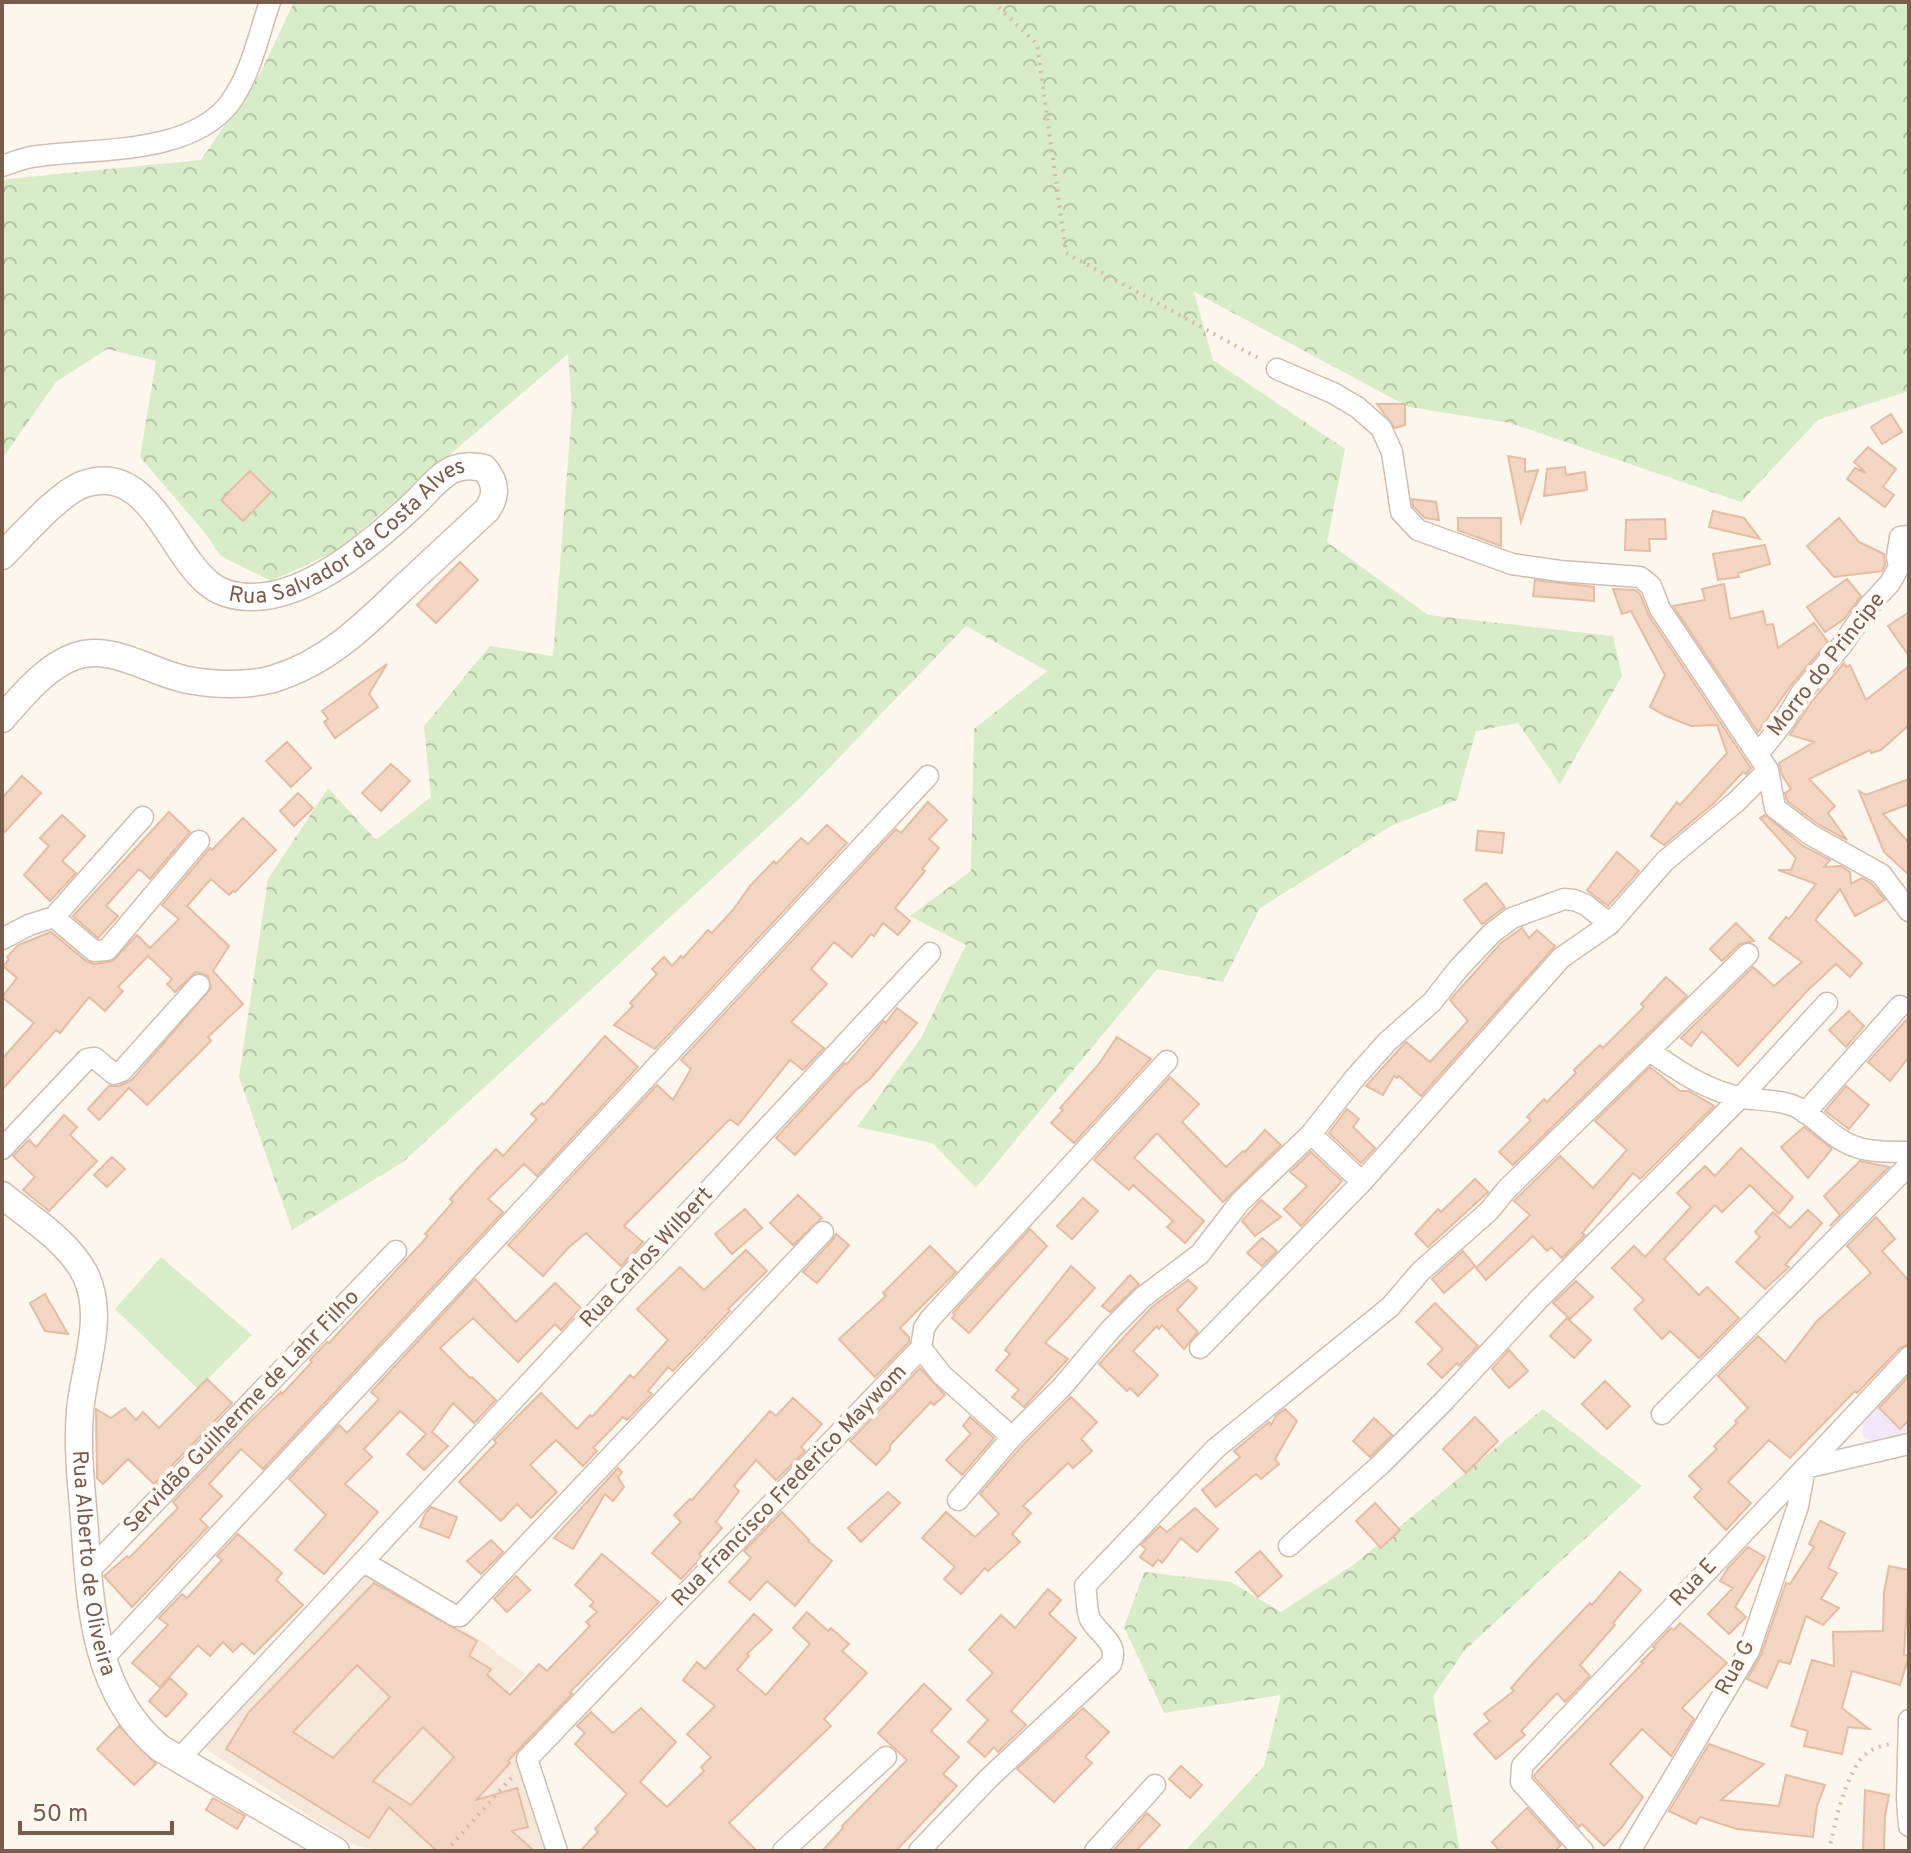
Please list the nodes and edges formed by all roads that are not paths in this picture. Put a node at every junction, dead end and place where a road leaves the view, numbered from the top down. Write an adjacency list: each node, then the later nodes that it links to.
1 (270, 2): 2 (street)
2 (2, 166)
3 (1277, 369): 7 (street, Morro do Principe)
4 (1909, 536): 7 (street, Morro do Principe)
5 (2, 556): 6 (street, Rua Salvador da Costa Alves)
6 (2, 719)
7 (1763, 762): 11 (street, Morro do Principe); 13 (street)
8 (928, 776): 43 (street)
9 (143, 817): 12 (street)
10 (199, 841): 12 (street)
11 (1909, 911)
12 (54, 917): 14 (street)
13 (1610, 924): 24 (street); 28 (street)
14 (2, 939)
15 (930, 953): 41 (street, Rua Carlos Wilbert)
16 (1748, 954): 20 (street)
17 (199, 985): 25 (street)
18 (1827, 1003): 22 (street)
19 (1900, 1006): 23 (street)
20 (1650, 1051): 22 (street); 53 (street)
21 (1167, 1061): 32 (street, Rua Francisco Frederico Maywom)
22 (1741, 1097): 23 (street); 40 (street)
23 (1805, 1113): 26 (street)
24 (1311, 1134): 28 (street); 36 (street)
25 (2, 1149)
26 (1909, 1152)
27 (1909, 1165): 35 (street)
28 (1362, 1182): 33 (street)
29 (2, 1195): 42 (street, Rua Alberto de Oliveira)
30 (823, 1232): 41 (street)
31 (396, 1251): 42 (street, Servidão Guilherme de Lahr Filho)
32 (921, 1348): 36 (street); 51 (street, Rua Francisco Frederico Maywom)
33 (1200, 1348)
34 (1909, 1357): 38 (street, Rua E)
35 (1662, 1414)
36 (1012, 1437): 39 (street)
37 (1909, 1444): 38 (street)
38 (1805, 1468): 55 (street, Rua E); 56 (street, Rua G)
39 (958, 1500)
40 (1289, 1546)
41 (364, 1562): 47 (street, Rua Carlos Wilbert)
42 (88, 1572): 43 (street, Rua Alberto de Oliveira)
43 (102, 1660): 47 (street, Rua Alberto de Oliveira)
44 (1909, 1720): 45 (street)
45 (1908, 1744): 49 (street)
46 (886, 1757): 52 (street)
47 (179, 1759): 50 (street, Rua Alberto de Oliveira)
48 (1155, 1785): 54 (street)
49 (1909, 1826)
50 (336, 1851)
51 (557, 1851)
52 (783, 1851)
53 (919, 1851)
54 (1095, 1851)
55 (1583, 1851)
56 (1630, 1851)

